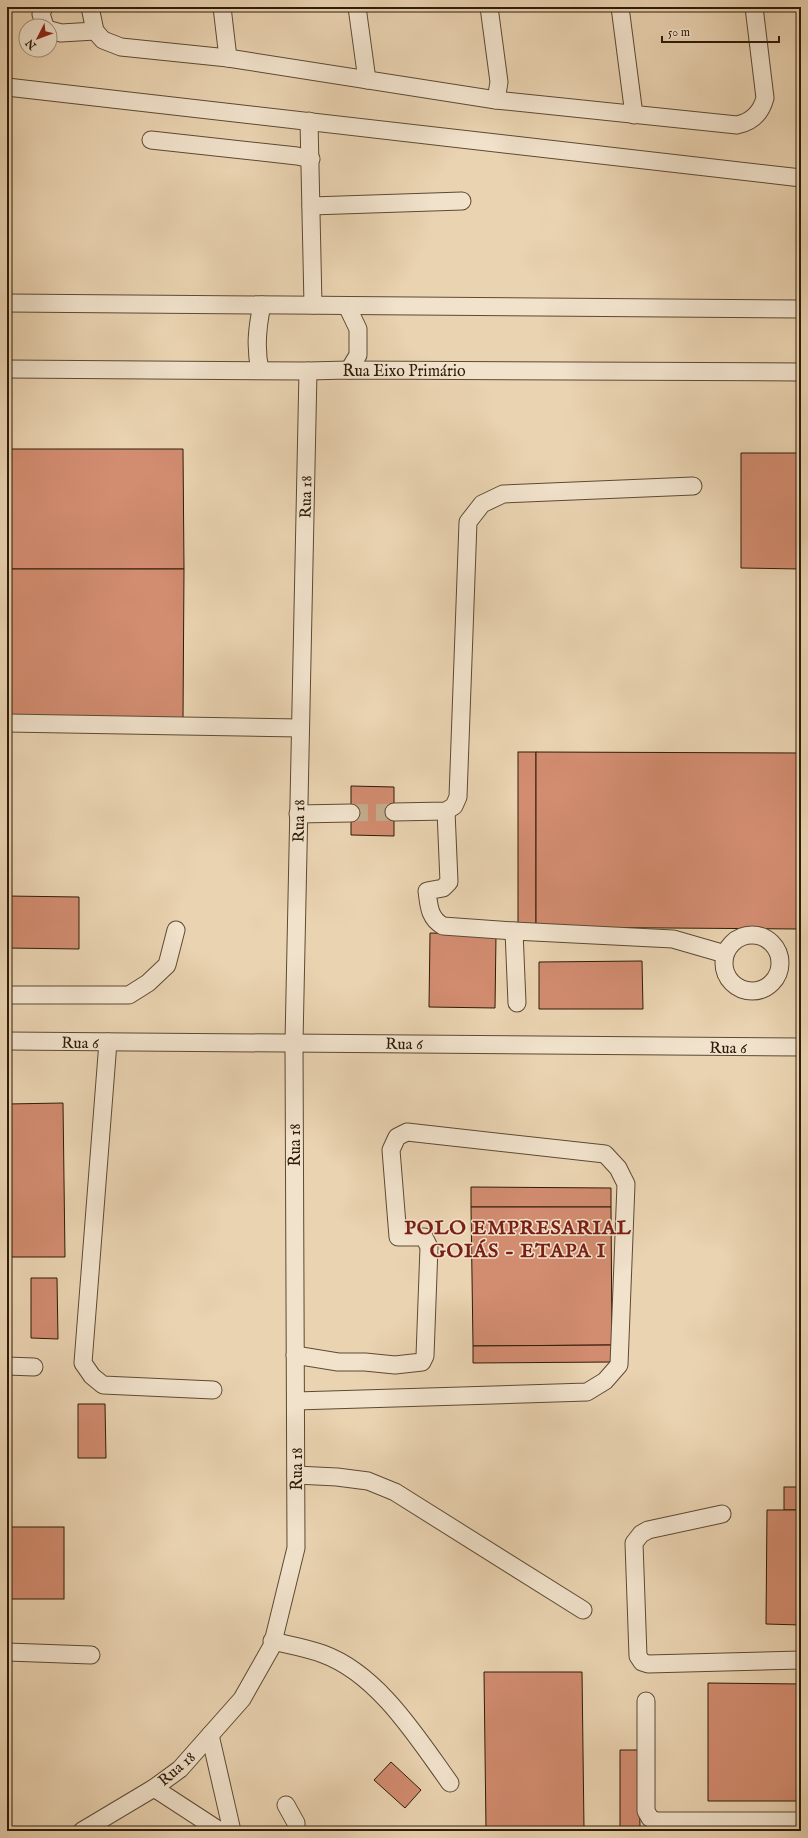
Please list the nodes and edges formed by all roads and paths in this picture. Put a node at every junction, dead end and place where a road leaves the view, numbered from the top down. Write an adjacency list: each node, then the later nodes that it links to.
1 (44, 7): 8 (street)
2 (90, 7): 9 (street)
3 (222, 7): 11 (street)
4 (357, 7): 12 (street)
5 (489, 7): 14 (street)
6 (620, 7): 15 (street)
7 (754, 7): 15 (street)
8 (42, 18)
9 (94, 31): 10 (street); 11 (street)
10 (58, 32)
11 (228, 58): 12 (street)
12 (367, 80): 14 (street)
13 (7, 87): 16 (street)
14 (496, 100): 15 (street)
15 (634, 115)
16 (309, 121): 18 (street); 19 (street)
17 (151, 140): 18 (street)
18 (311, 160): 21 (street)
19 (801, 178)
20 (462, 201): 21 (street)
21 (311, 206): 23 (street)
22 (7, 303): 24 (street)
23 (313, 305): 24 (street); 25 (street)
24 (262, 306): 28 (street)
25 (347, 306): 26 (street); 29 (street)
26 (801, 309)
27 (7, 369): 28 (street, Rua Eixo Primário)
28 (260, 370): 30 (street, Rua Eixo Primário)
29 (349, 370): 30 (street, Rua Eixo Primário); 31 (street, Rua Eixo Primário)
30 (308, 371): 34 (street, Rua 18)
31 (801, 372)
32 (693, 486): 35 (street)
33 (7, 724): 34 (street)
34 (300, 728): 38 (street, Rua 18)
35 (446, 811): 36 (street); 40 (street)
36 (394, 812)
37 (351, 813): 38 (street)
38 (298, 814): 46 (street, Rua 18)
39 (176, 930): 42 (street)
40 (514, 931): 41 (street); 43 (street)
41 (726, 954)
42 (7, 994)
43 (517, 1004)
44 (7, 1041): 45 (street, Rua 6)
45 (108, 1042): 46 (street, Rua 6); 51 (street)
46 (294, 1042): 47 (street, Rua 6); 48 (street, Rua 18)
47 (801, 1047)
48 (295, 1355): 52 (street, Rua 18); 52 (street)
49 (7, 1366): 50 (street)
50 (34, 1367)
51 (213, 1390)
52 (296, 1401): 53 (street, Rua 18)
53 (296, 1475): 55 (street); 56 (street, Rua 18)
54 (722, 1514): 59 (street)
55 (583, 1610)
56 (272, 1641): 61 (street, Rua 18); 62 (street)
57 (7, 1652): 58 (street)
58 (91, 1655)
59 (801, 1660)
60 (646, 1701): 65 (street)
61 (210, 1735): 63 (street, Rua 18); 68 (street)
62 (450, 1783)
63 (154, 1788): 66 (street, Rua 18); 67 (street)
64 (286, 1804): 69 (street)
65 (801, 1821)
66 (82, 1831)
67 (220, 1831)
68 (232, 1831)
69 (296, 1831)

